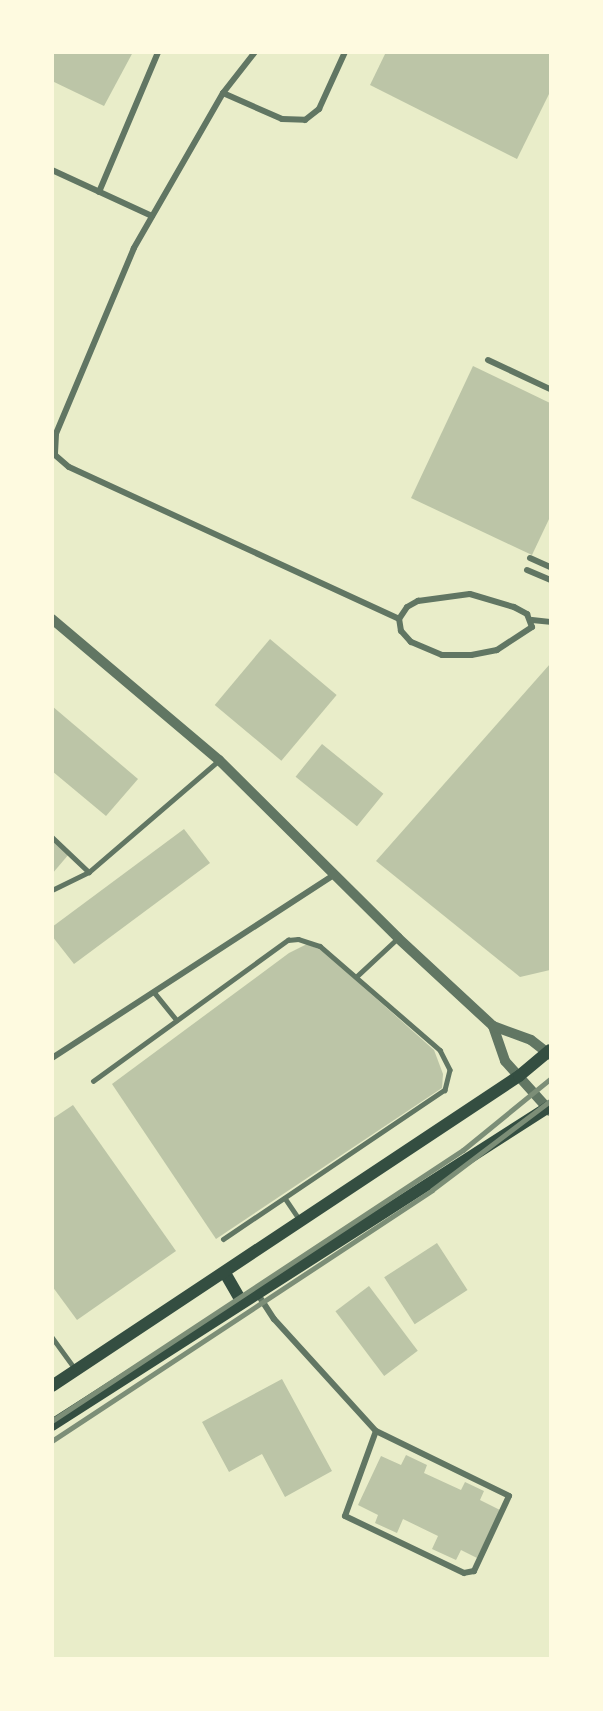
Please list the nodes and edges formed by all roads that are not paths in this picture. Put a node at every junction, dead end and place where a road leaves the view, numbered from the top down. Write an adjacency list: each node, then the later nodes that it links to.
1 (158, 52): 6 (street)
2 (255, 52): 4 (street)
3 (345, 52): 4 (street)
4 (223, 93): 7 (street)
5 (52, 170): 6 (street)
6 (99, 192): 7 (street)
7 (152, 216): 15 (street)
8 (488, 360): 9 (street)
9 (550, 389)
10 (530, 558): 11 (street)
11 (550, 567)
12 (526, 570): 13 (street)
13 (550, 580)
14 (52, 619): 18 (street)
15 (399, 619): 16 (street); 16 (street)
16 (532, 620): 17 (street)
17 (550, 622)
18 (219, 760): 20 (lane); 21 (street)
19 (52, 837): 20 (lane)
20 (89, 872): 22 (lane)
21 (334, 875): 23 (street); 25 (street)
22 (52, 890)
23 (398, 938): 24 (lane); 27 (street)
24 (356, 977): 26 (lane); 33 (lane)
25 (154, 992): 26 (lane); 29 (street)
26 (177, 1020): 31 (lane)
27 (493, 1026): 28 (street); 30 (street)
28 (550, 1052): 30 (main road)
29 (52, 1058)
30 (519, 1076): 32 (street); 34 (main road)
31 (93, 1081)
32 (550, 1108): 37 (main road)
33 (285, 1198): 34 (lane); 35 (lane)
34 (301, 1222): 36 (main road)
35 (224, 1239)
36 (225, 1273): 38 (main road); 40 (main road)
37 (257, 1293): 38 (main road); 43 (street)
38 (242, 1302): 42 (main road)
39 (52, 1337): 40 (lane)
40 (76, 1371): 41 (main road)
41 (52, 1386)
42 (52, 1425)
43 (376, 1431): 43 (street)

